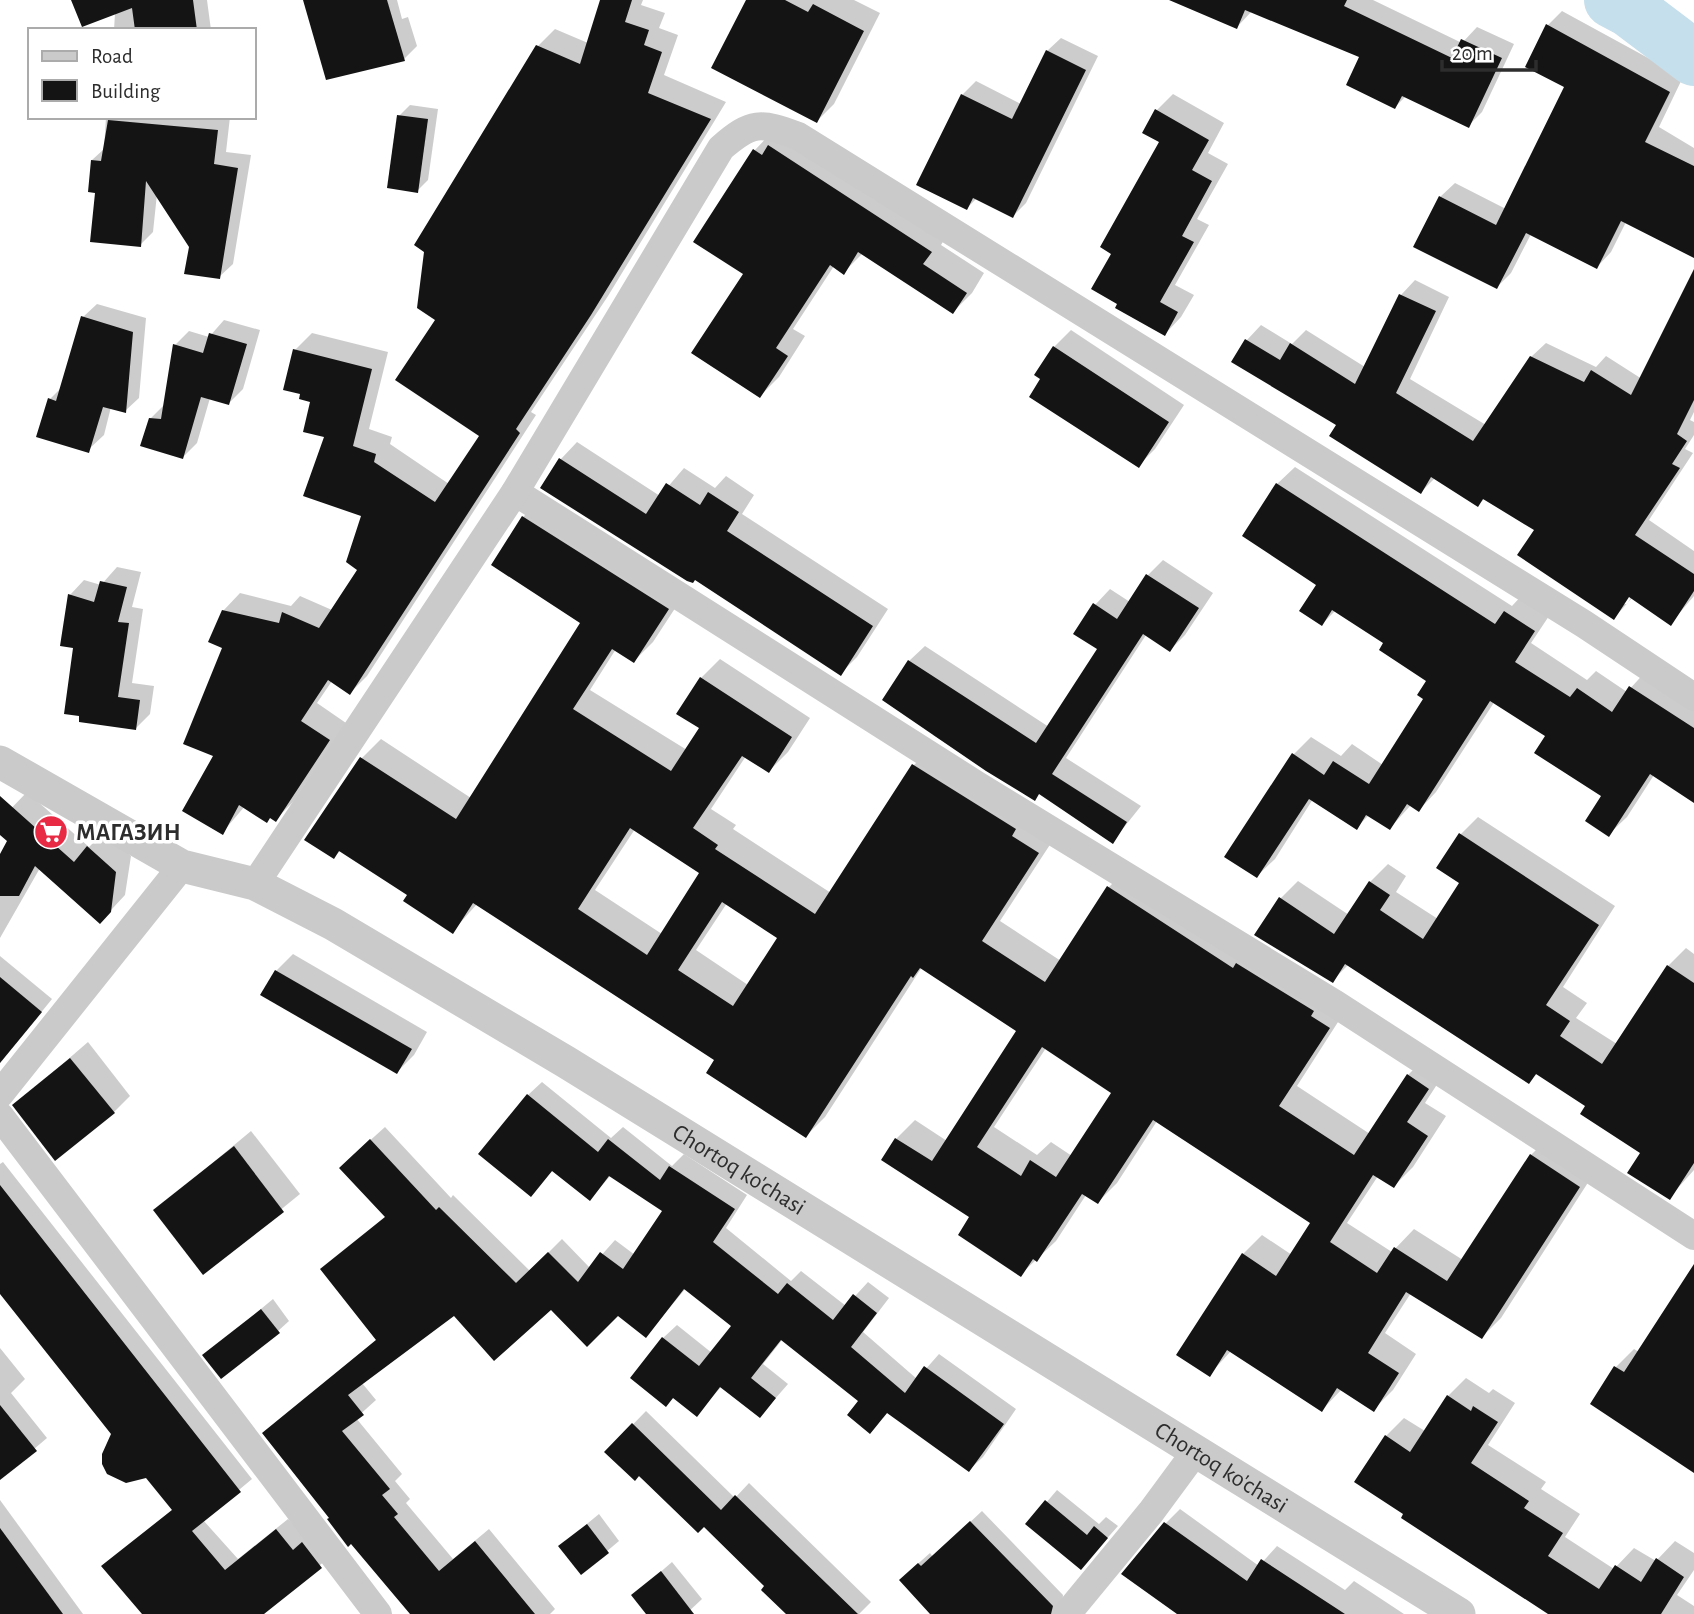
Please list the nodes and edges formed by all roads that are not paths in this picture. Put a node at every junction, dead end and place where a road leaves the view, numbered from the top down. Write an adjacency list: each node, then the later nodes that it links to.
1 (515, 492): 2 (street); 5 (street); 8 (street)
2 (1694, 697)
3 (0, 762): 4 (street, Chortoq ko'chasi)
4 (182, 866): 5 (street, Chortoq ko'chasi); 6 (street)
5 (255, 884): 9 (street, Chortoq ko'chasi)
6 (0, 1094)
7 (0, 1116): 10 (street)
8 (1694, 1236)
9 (1196, 1451): 11 (street); 12 (street, Chortoq ko'chasi)
10 (378, 1614)
11 (1067, 1614)
12 (1459, 1614)

